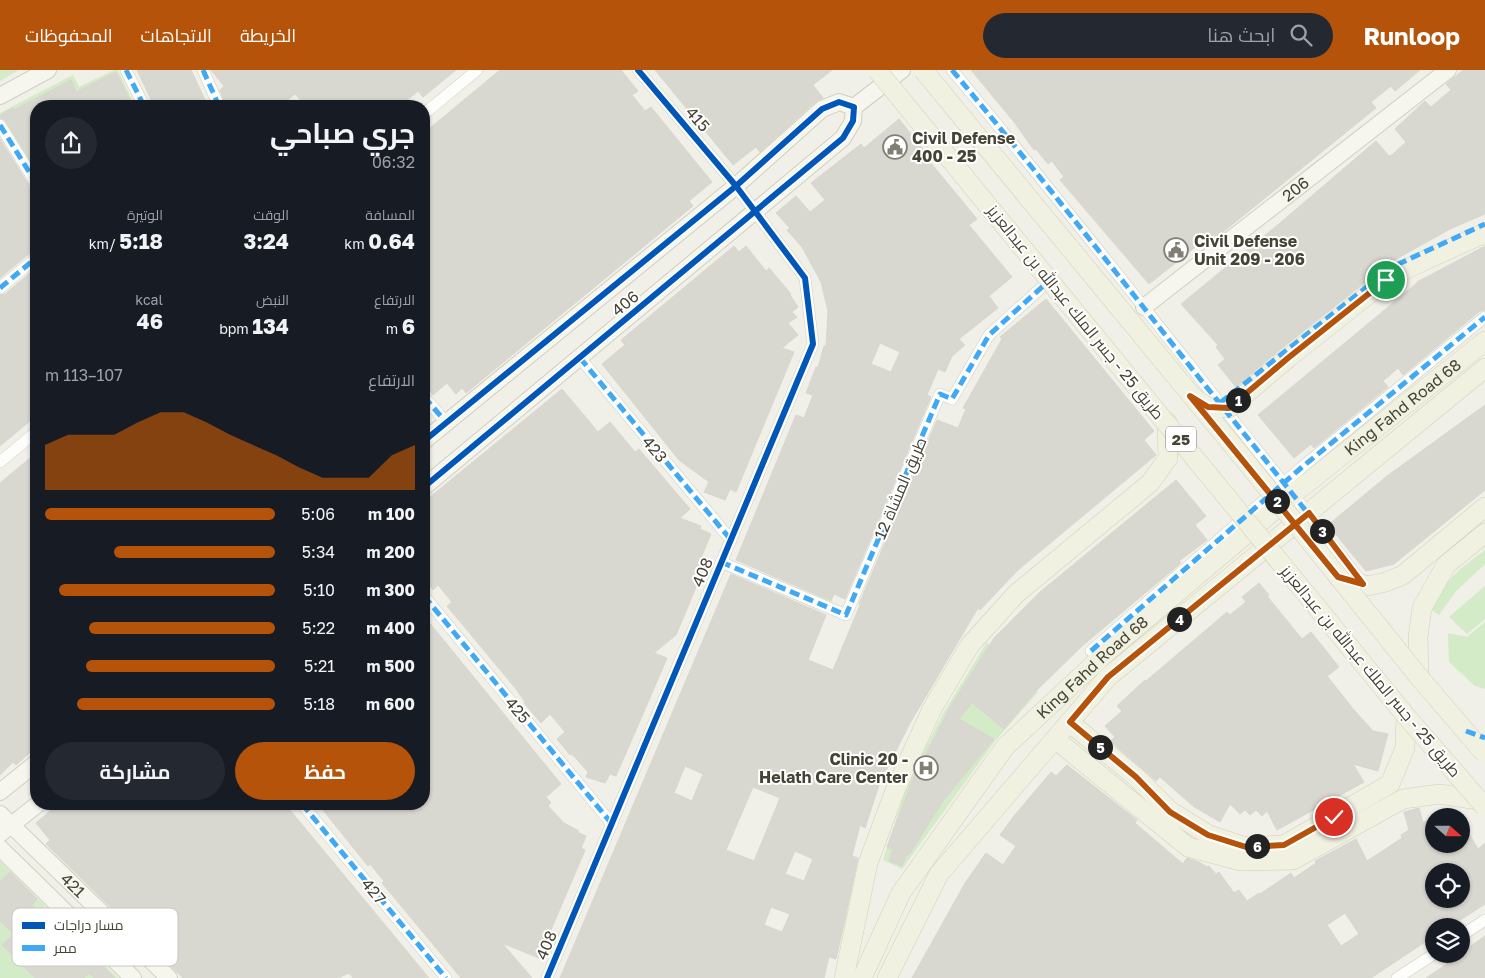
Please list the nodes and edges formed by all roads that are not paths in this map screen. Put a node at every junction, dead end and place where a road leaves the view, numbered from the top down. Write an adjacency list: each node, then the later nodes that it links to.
1 (48, 70): 11 (street)
2 (126, 70): 12 (street)
3 (202, 70): 13 (street)
4 (477, 70): 15 (street)
5 (638, 70): 18 (street, 415)
6 (877, 70): 34 (main road, طريق 25 - جسر الملك عبدالله بن عبدالعزيز / 25, bridge)
7 (902, 70): 14 (street)
8 (923, 70): 30 (main road, طريق 25 - جسر الملك عبدالله بن عبدالعزيز / 25, bridge)
9 (952, 70): 25 (street)
10 (1448, 70): 25 (street, 206)
11 (0, 96)
12 (141, 100)
13 (216, 100)
14 (854, 108): 18 (street, 406); 19 (street, 406)
15 (430, 109)
16 (0, 125): 17 (street)
17 (30, 172)
18 (736, 186): 19 (street, 408); 33 (street, 406)
19 (755, 212): 28 (street, 406); 43 (street, 408)
20 (1485, 224): 31 (street)
21 (1485, 232): 30 (main road, bridge)
22 (30, 263): 24 (street)
23 (1052, 278): 44 (street, طريق المشاة 12)
24 (0, 288)
25 (1144, 307): 31 (street)
26 (1485, 317): 48 (street)
27 (1485, 341): 39 (main road, King Fahd Road 68)
28 (580, 358): 38 (street, 406); 43 (street, 423)
29 (1485, 368): 41 (main road, King Fahd Road 68)
30 (1190, 396): 45 (main road, طريق 25 - جسر الملك عبدالله بن عبدالعزيز / 25, bridge)
31 (1220, 403): 39 (street)
32 (430, 404): 33 (street)
33 (446, 422): 35 (street, 406)
34 (1167, 422): 50 (main road, طريق 25 - جسر الملك عبدالله بن عبدالعزيز / 25, bridge); 76 (main road)
35 (430, 436)
36 (30, 437): 37 (street)
37 (0, 462)
38 (430, 482)
39 (1293, 494): 41 (street); 77 (main road, King Fahd Road 68)
40 (1485, 507): 46 (main road)
41 (1309, 513): 46 (street); 51 (main road, King Fahd Road 68)
42 (1485, 533): 49 (main road)
43 (731, 540): 44 (street, 408)
44 (722, 562): 62 (street, 408)
45 (1338, 577): 46 (main road); 49 (main road, طريق 25 - جسر الملك عبدالله بن عبدالعزيز / 25, bridge)
46 (1363, 584)
47 (430, 603): 62 (street, 425)
48 (1091, 651)
49 (1419, 677): 52 (main road, طريق 25 - جسر الملك عبدالله بن عبدالعزيز / 25, bridge)
50 (1406, 716): 58 (main road, طريق 25 - جسر الملك عبدالله بن عبدالعزيز / 25, bridge); 64 (main road)
51 (1070, 722): 54 (main road, King Fahd Road 68); 64 (main road)
52 (1466, 731): 53 (street); 55 (main road, طريق 25 - جسر الملك عبدالله بن عبدالعزيز / 25, bridge)
53 (1485, 738)
54 (1055, 739): 64 (main road); 78 (main road, King Fahd Road 68)
55 (1485, 754)
56 (30, 768): 57 (street)
57 (0, 792)
58 (1482, 804): 64 (main road)
59 (30, 809): 61 (street)
60 (307, 810): 74 (street, 427)
61 (4, 824): 66 (street, 421)
62 (612, 824): 75 (street, 408)
63 (0, 848): 65 (street)
64 (1289, 852)
65 (61, 908)
66 (94, 908)
67 (1485, 920): 68 (street)
68 (1470, 930)
69 (1425, 960): 79 (street)
70 (121, 966): 72 (street)
71 (156, 966): 73 (street, 421)
72 (133, 978)
73 (169, 978)
74 (446, 978)
75 (547, 978)
76 (844, 978)
77 (862, 978)
78 (887, 978)
79 (1397, 978)

